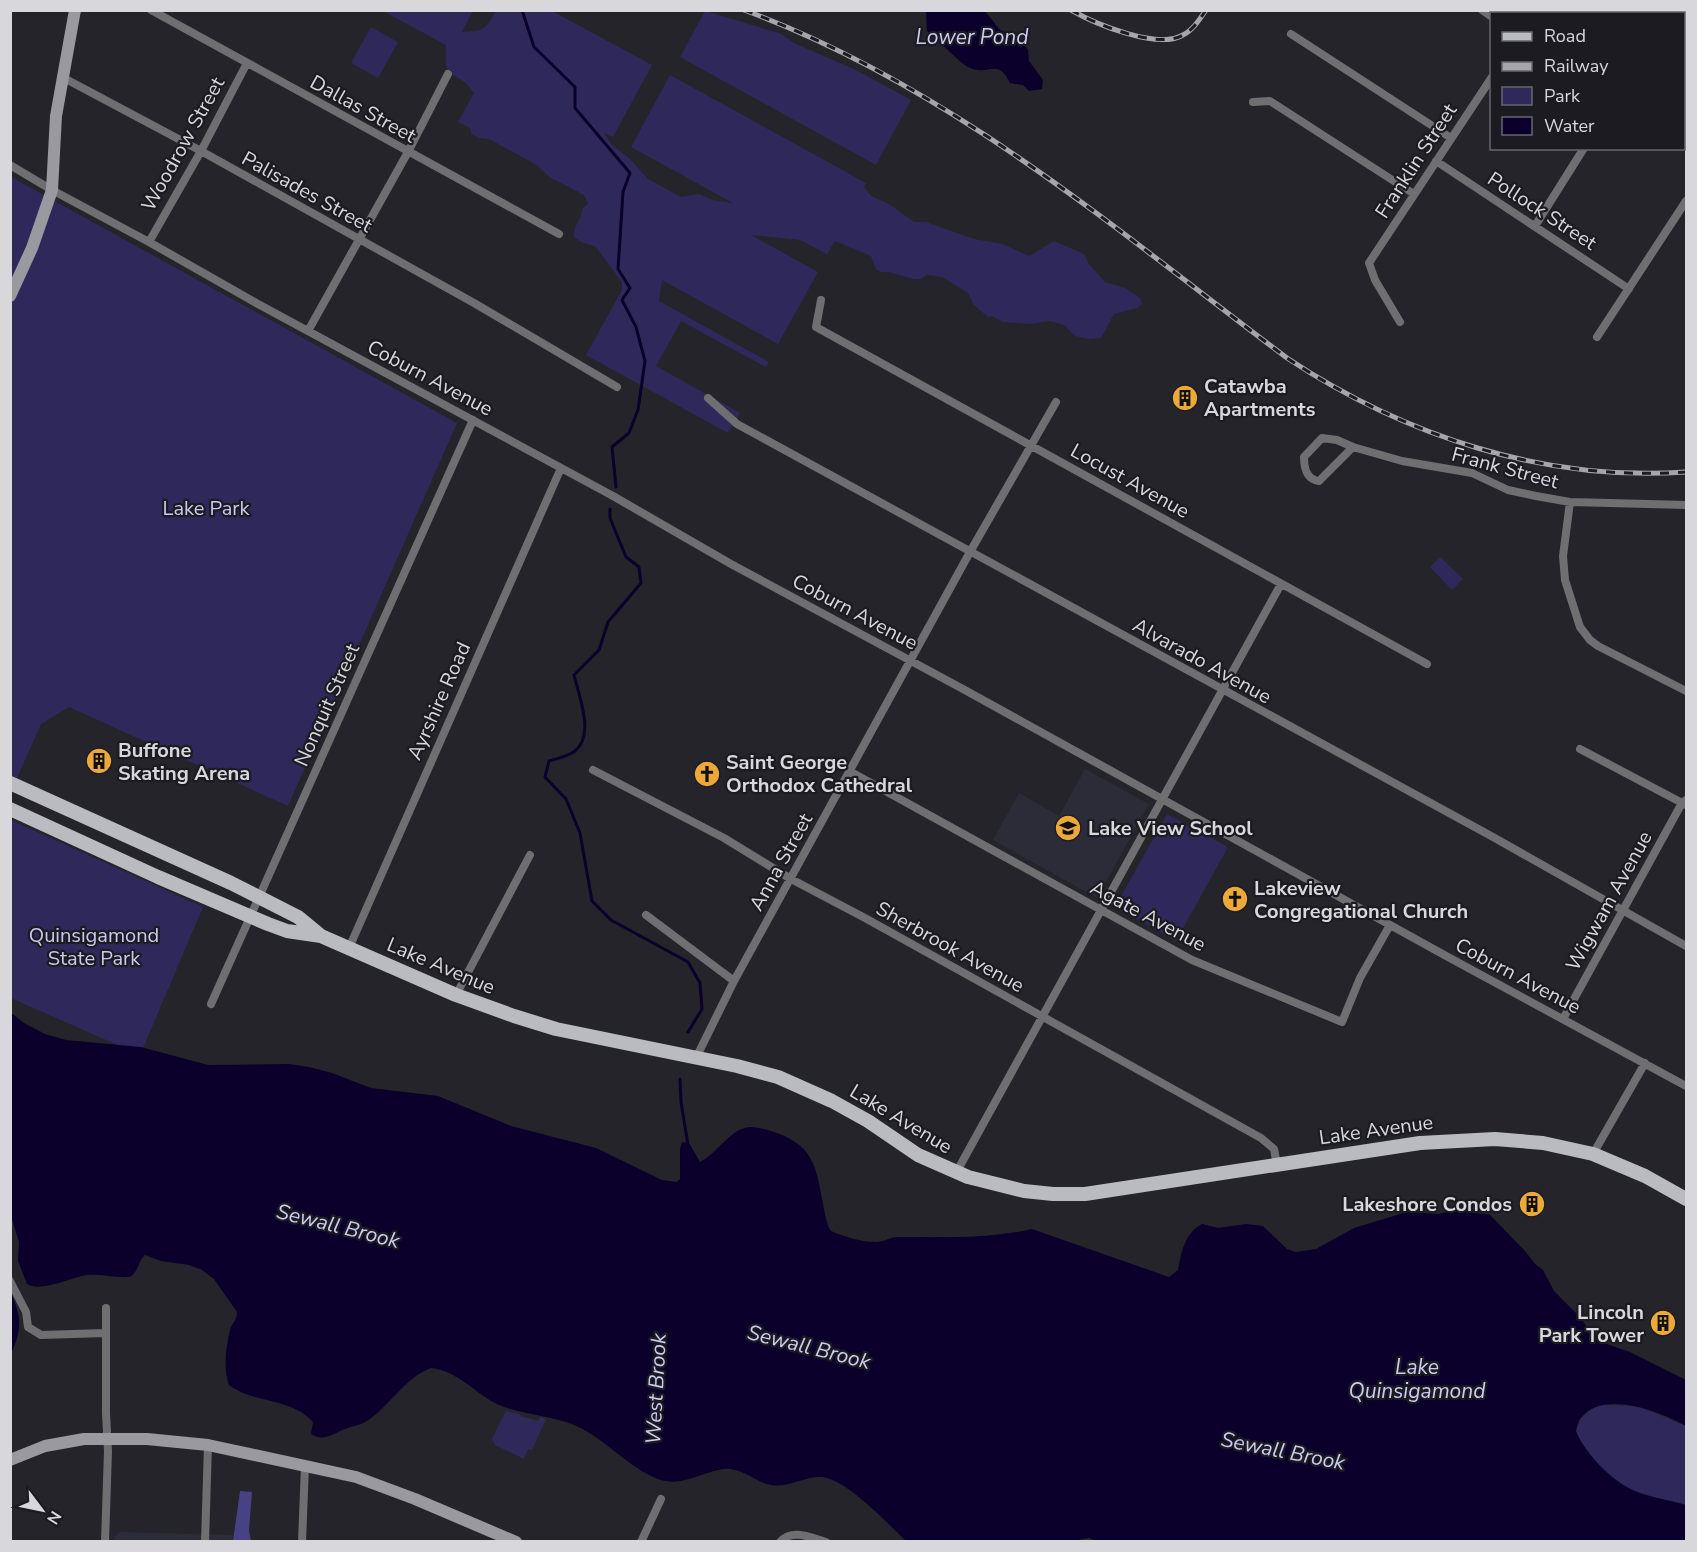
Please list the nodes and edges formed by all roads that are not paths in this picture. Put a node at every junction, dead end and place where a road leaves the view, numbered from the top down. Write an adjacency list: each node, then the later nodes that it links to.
1 (75, 10): 6 (main road)
2 (151, 10): 4 (street, Dallas Street)
3 (1291, 34): 9 (street)
4 (247, 63): 11 (street, Woodrow Street); 12 (street, Dallas Street)
5 (448, 74): 12 (street)
6 (62, 77): 11 (street, Palisades Street); 15 (main road)
7 (1490, 79): 9 (street, Franklin Street)
8 (1253, 102): 16 (street)
9 (1451, 138): 13 (street, Franklin Street)
10 (1583, 150): 18 (street)
11 (201, 151): 20 (street, Palisades Street); 21 (street, Woodrow Street)
12 (408, 152): 19 (street, Dallas Street); 20 (street)
13 (1436, 161): 16 (street, Franklin Street); 18 (street, Pollock Street)
14 (10, 165): 15 (street, Coburn Avenue)
15 (52, 190): 21 (street, Coburn Avenue); 23 (main road)
16 (1414, 194): 25 (street, Franklin Street)
17 (1686, 201): 22 (street)
18 (1535, 226): 22 (street, Pollock Street)
19 (559, 234)
20 (358, 240): 26 (street); 28 (street, Palisades Street)
21 (149, 242): 26 (street, Coburn Avenue)
22 (1629, 289): 27 (street)
23 (10, 296)
24 (821, 300): 32 (street, Locust Avenue)
25 (1400, 322)
26 (308, 331): 31 (street, Coburn Avenue)
27 (1597, 337)
28 (617, 387)
29 (708, 398): 37 (street, Alvarado Avenue)
30 (1056, 402): 32 (street, Anna Street)
31 (473, 420): 34 (street, Coburn Avenue); 52 (street, Nonquit Street)
32 (1031, 445): 37 (street, Anna Street); 38 (street, Locust Avenue)
33 (1353, 447): 33 (street, Frank Street); 35 (street, Frank Street)
34 (561, 468): 39 (street, Coburn Avenue); 60 (street, Ayrshire Road)
35 (1570, 502): 36 (street, Frank Street); 42 (street)
36 (1686, 505)
37 (970, 552): 39 (street, Anna Street); 41 (street, Alvarado Avenue)
38 (1281, 584): 40 (street, Locust Avenue); 41 (street)
39 (911, 661): 45 (street, Anna Street); 47 (street, Coburn Avenue)
40 (1427, 664)
41 (1222, 690): 47 (street); 54 (street, Alvarado Avenue)
42 (1686, 691)
43 (1580, 749): 48 (street)
44 (593, 770): 51 (street, Sherbrook Avenue)
45 (851, 772): 51 (street, Anna Street); 53 (street, Agate Avenue)
46 (10, 783): 52 (main road, Lake Avenue)
47 (1161, 799): 53 (street); 57 (street, Coburn Avenue)
48 (1685, 803): 54 (street, Wigwam Avenue)
49 (10, 809): 56 (main road, Lake Avenue)
50 (530, 855): 62 (street)
51 (791, 879): 61 (street, Anna Street); 64 (street, Sherbrook Avenue)
52 (258, 898): 56 (street, Nonquit Street); 58 (main road, Lake Avenue)
53 (1100, 910): 57 (street, Agate Avenue); 64 (street)
54 (1622, 910): 59 (street, Alvarado Avenue); 65 (street, Wigwam Avenue)
55 (646, 915): 61 (street)
56 (250, 916): 58 (main road, Lake Avenue); 63 (street, Nonquit Street)
57 (1390, 925): 65 (street, Coburn Avenue)
58 (321, 936): 60 (main road, Lake Avenue)
59 (1686, 946)
60 (349, 948): 62 (main road, Lake Avenue)
61 (734, 981): 66 (street, Anna Street)
62 (456, 995): 66 (main road, Lake Avenue)
63 (210, 1004)
64 (1041, 1017): 70 (street, Sherbrook Avenue); 71 (street)
65 (1563, 1019): 67 (street, Coburn Avenue)
66 (696, 1058): 71 (main road, Lake Avenue)
67 (1645, 1063): 68 (street, Coburn Avenue); 69 (street)
68 (1686, 1086)
69 (1593, 1154): 70 (main road, Lake Avenue); 72 (main road, Lake Avenue)
70 (1277, 1165): 71 (main road, Lake Avenue)
71 (956, 1173)
72 (1686, 1199)
73 (10, 1281): 75 (street)
74 (106, 1308): 75 (street)
75 (106, 1334): 76 (street)
76 (108, 1439): 77 (main road); 78 (main road); 82 (street)
77 (208, 1445): 79 (main road); 83 (street)
78 (10, 1460)
79 (305, 1466): 81 (main road); 84 (street)
80 (661, 1499): 86 (street)
81 (499, 1538): 85 (main road)
82 (105, 1542)
83 (205, 1542)
84 (302, 1542)
85 (516, 1542)
86 (641, 1542)
87 (780, 1542): 88 (street)
88 (826, 1542)

